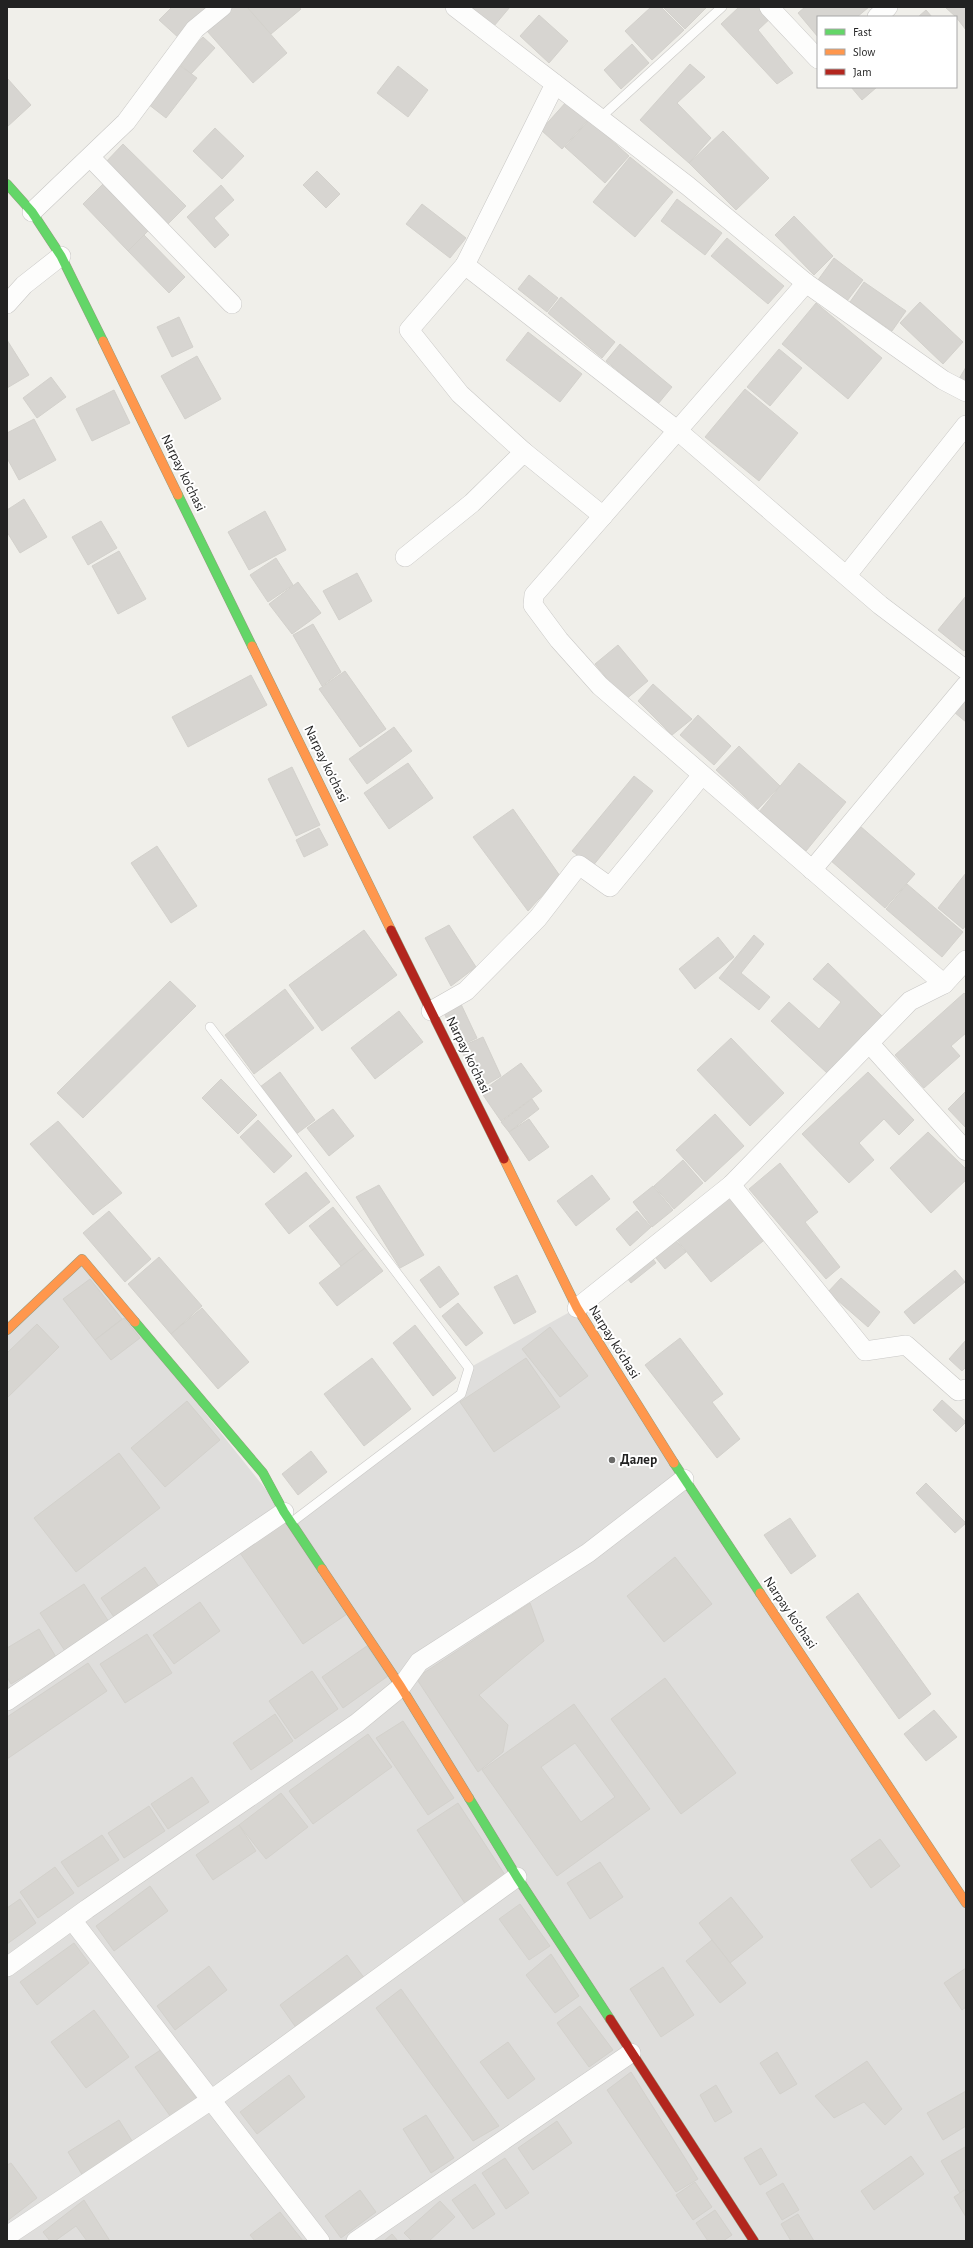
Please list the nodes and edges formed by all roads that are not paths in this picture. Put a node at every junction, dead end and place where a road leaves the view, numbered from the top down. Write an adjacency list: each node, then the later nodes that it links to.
1 (222, 7): 10 (street)
2 (455, 7): 8 (street)
3 (722, 7): 9 (lane)
4 (768, 7): 7 (street)
5 (888, 7): 6 (street)
6 (878, 16)
7 (817, 58)
8 (555, 84): 9 (street); 14 (street)
9 (600, 118): 15 (street)
10 (90, 157): 12 (street); 17 (street)
11 (7, 184): 12 (main road, Narpay ko'chasi)
12 (32, 212): 13 (main road, Narpay ko'chasi)
13 (61, 256): 16 (street); 31 (main road, Narpay ko'chasi)
14 (465, 265): 20 (street); 21 (street)
15 (806, 283): 18 (street); 20 (street)
16 (7, 304)
17 (232, 304)
18 (966, 392)
19 (966, 425): 24 (street)
20 (678, 431): 22 (street); 24 (street)
21 (524, 452): 22 (street); 23 (street)
22 (603, 516): 27 (street)
23 (405, 557)
24 (847, 575): 25 (street)
25 (966, 670)
26 (966, 684): 28 (street)
27 (702, 775): 28 (street); 31 (street)
28 (812, 870): 30 (street)
29 (966, 960): 30 (street)
30 (944, 984): 33 (street)
31 (431, 1011): 36 (main road, Narpay ko'chasi)
32 (210, 1027): 40 (lane)
33 (869, 1043): 34 (street); 35 (street)
34 (966, 1151)
35 (731, 1185): 36 (street); 38 (street)
36 (577, 1308): 39 (main road, Narpay ko'chasi)
37 (7, 1330): 40 (main road)
38 (966, 1389)
39 (684, 1479): 41 (street); 44 (main road, Narpay ko'chasi)
40 (288, 1517): 41 (main road); 42 (street)
41 (402, 1687): 43 (main road); 45 (street)
42 (7, 1701)
43 (517, 1877): 47 (main road); 48 (street)
44 (966, 1903)
45 (72, 1920): 46 (street); 48 (street)
46 (7, 1967)
47 (631, 2053): 51 (street); 52 (main road)
48 (211, 2100): 49 (street); 50 (street)
49 (7, 2236)
50 (320, 2241)
51 (356, 2241)
52 (754, 2241)

